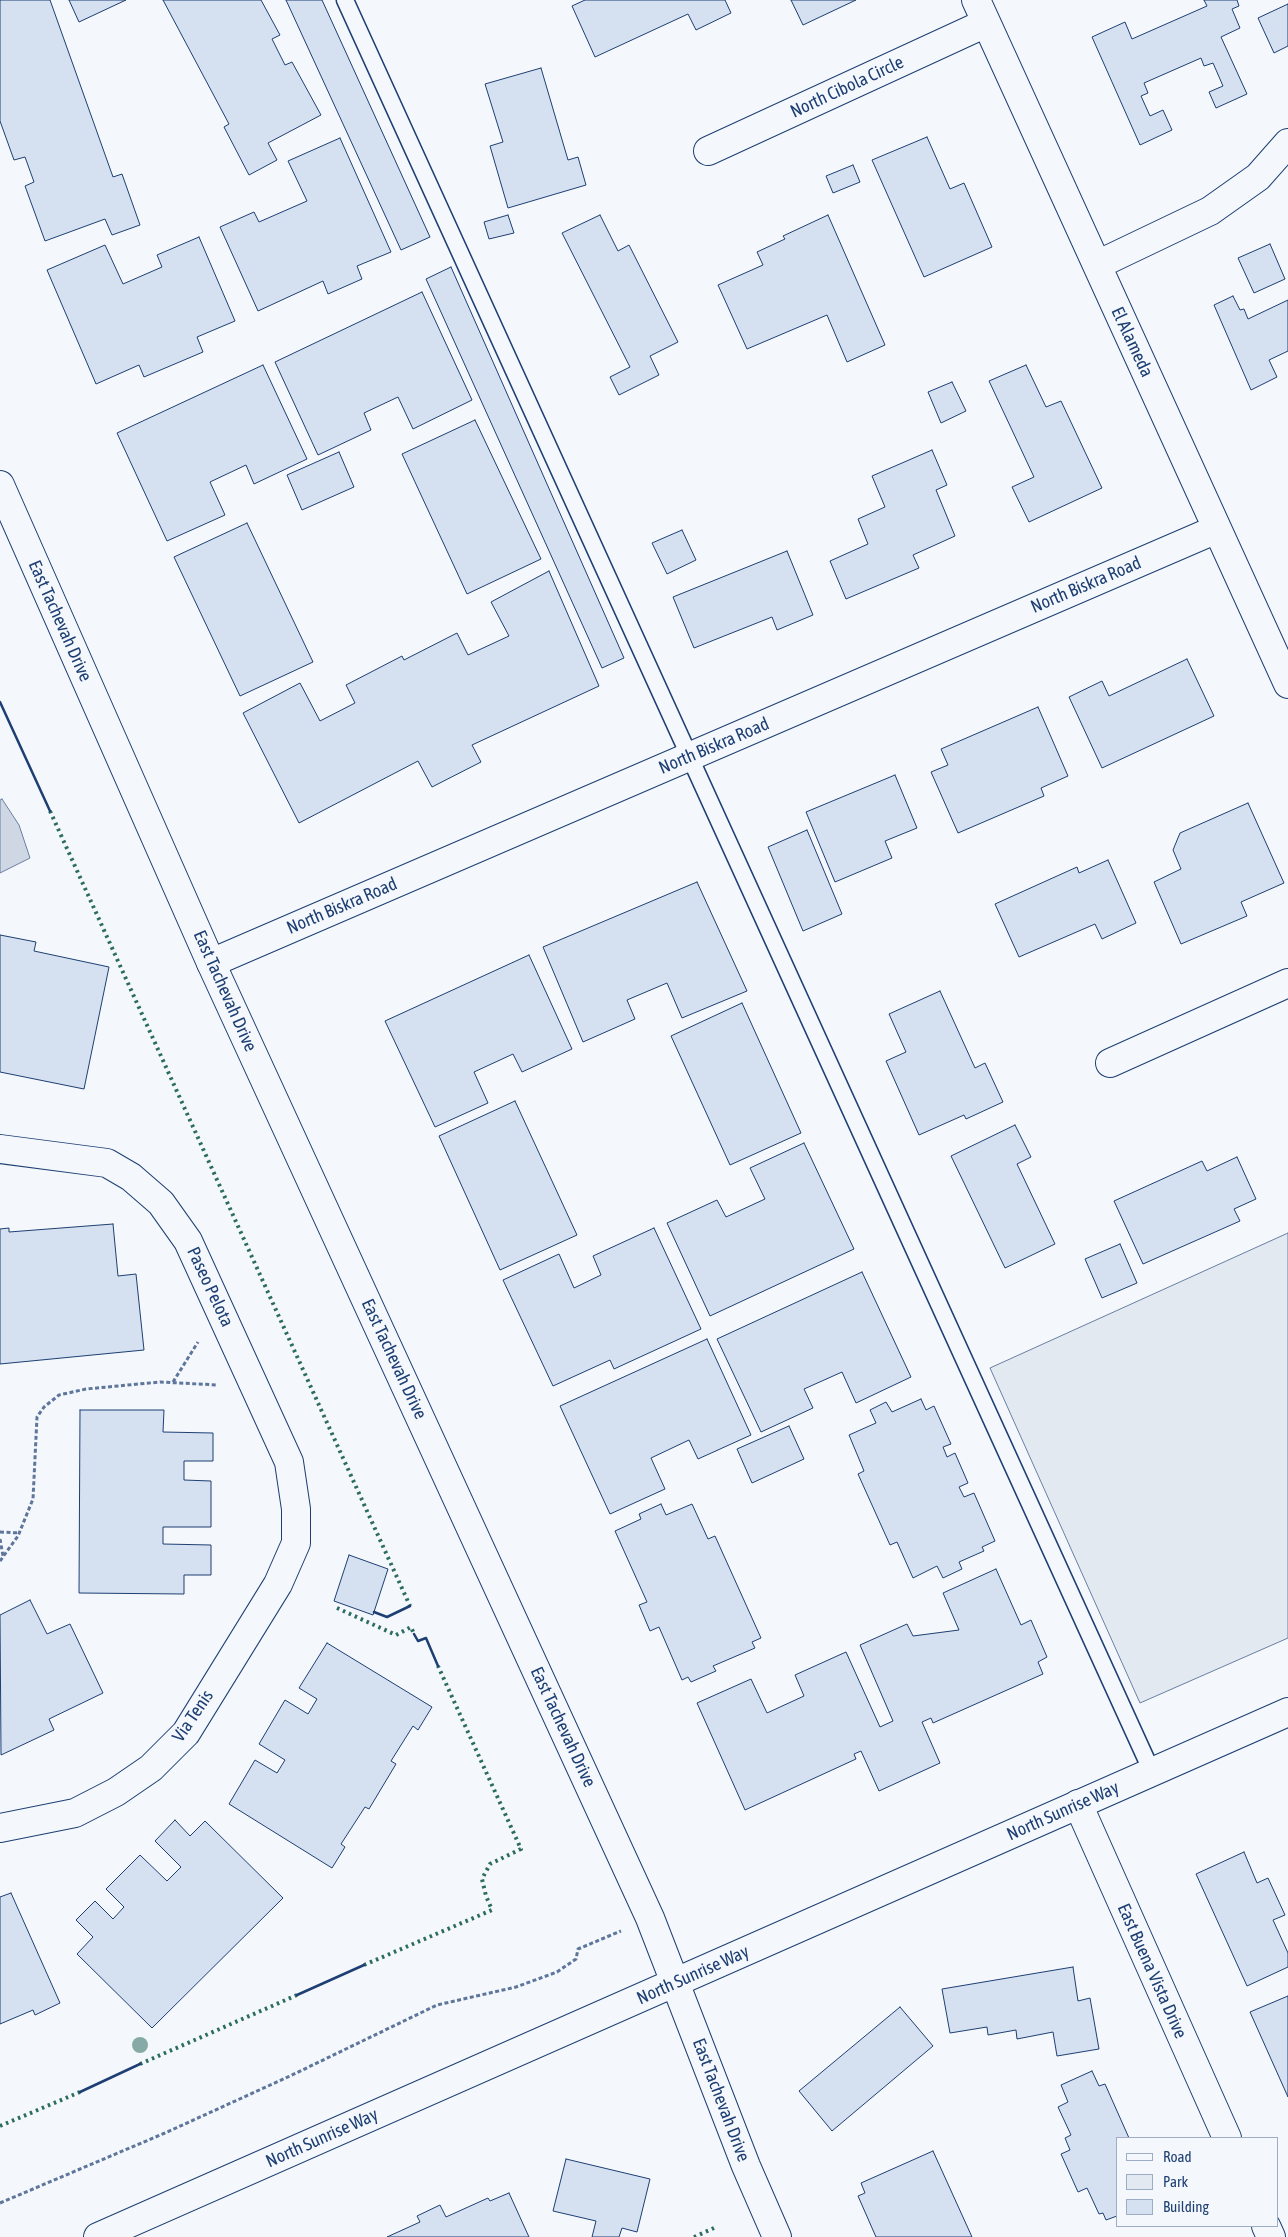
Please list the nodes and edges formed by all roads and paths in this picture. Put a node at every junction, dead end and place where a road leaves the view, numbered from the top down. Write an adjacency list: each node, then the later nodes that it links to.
1 (345, 0): 9 (lane)
2 (981, 11): 4 (street, North Cibola Circle); 5 (street, El Alameda)
3 (1288, 143): 5 (street)
4 (708, 151)
5 (1097, 265): 7 (street, El Alameda)
6 (0, 485): 10 (street, East Tachevah Drive)
7 (1217, 529): 8 (street, El Alameda); 9 (street, North Biskra Road)
8 (1288, 684)
9 (690, 756): 10 (street, North Biskra Road); 24 (lane)
10 (211, 963): 27 (street, East Tachevah Drive)
11 (1288, 983): 12 (street)
12 (1110, 1063)
13 (0, 1149): 20 (street, Paseo Pelota)
14 (200, 1340): 15 (path)
15 (173, 1382): 16 (path); 18 (path)
16 (220, 1386)
17 (0, 1532): 18 (path)
18 (20, 1533): 21 (path)
19 (0, 1539): 21 (path)
20 (296, 1543): 26 (street, Via Tenis)
21 (4, 1557): 22 (path)
22 (0, 1561)
23 (1288, 1712): 24 (street, North Sunrise Way)
24 (1152, 1772): 25 (street, North Sunrise Way)
25 (1078, 1804): 28 (street, North Sunrise Way); 29 (street, East Buena Vista Drive)
26 (0, 1828)
27 (650, 1918): 28 (street, East Tachevah Drive); 30 (path)
28 (676, 1982): 31 (street, North Sunrise Way); 32 (street, East Tachevah Drive)
29 (1227, 2137)
30 (0, 2203)
31 (98, 2237)
32 (777, 2237)

